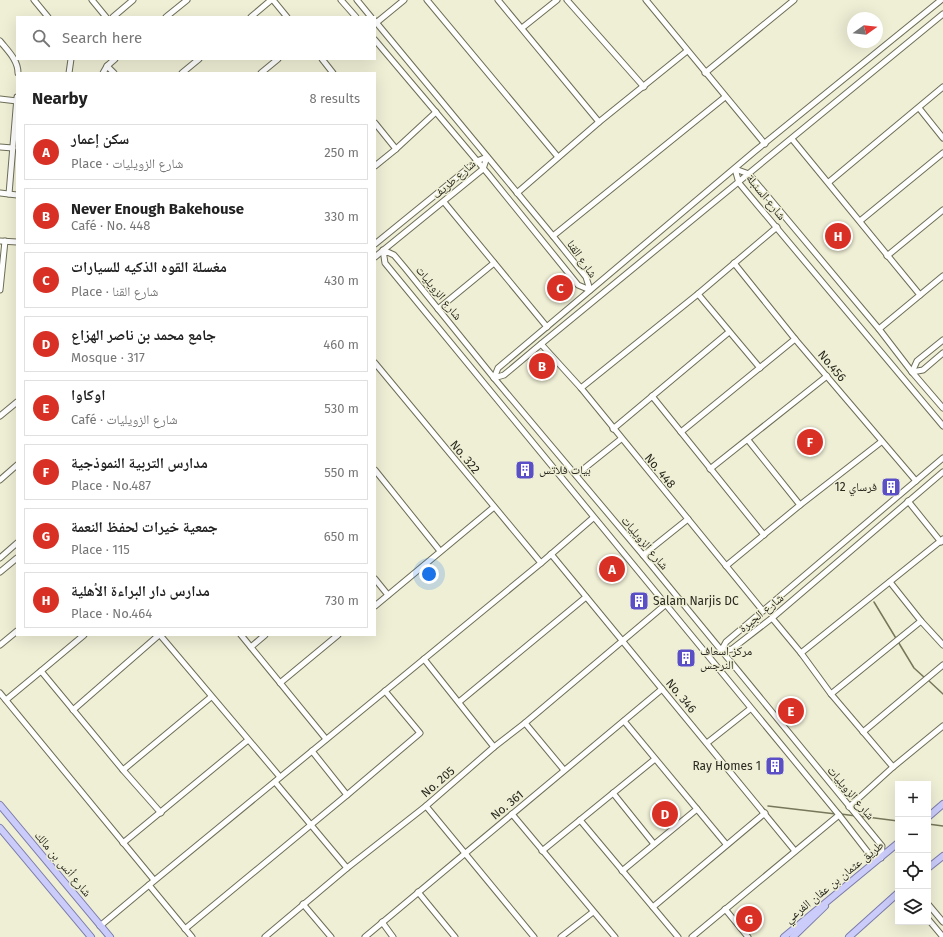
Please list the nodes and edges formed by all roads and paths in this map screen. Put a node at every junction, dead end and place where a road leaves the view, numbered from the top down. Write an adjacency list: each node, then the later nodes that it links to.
1 (34, 0): 17 (street)
2 (92, 0): 18 (street)
3 (133, 0): 19 (street)
4 (187, 0): 20 (street)
5 (272, 0): 21 (street); 22 (street)
6 (341, 0): 23 (street)
7 (357, 0): 24 (street)
8 (404, 0): 25 (street)
9 (427, 0): 61 (street)
10 (498, 0): 26 (street)
11 (557, 0): 26 (street)
12 (567, 0): 44 (street)
13 (647, 0): 29 (street)
14 (794, 0): 43 (street)
15 (941, 0): 56 (street)
16 (943, 14): 55 (street)
17 (47, 16)
18 (105, 16)
19 (114, 16)
20 (167, 16)
21 (252, 16)
22 (286, 16)
23 (355, 16)
24 (370, 16)
25 (376, 22): 62 (street, شارع القنا)
26 (522, 28): 52 (street)
27 (376, 41): 50 (street, شارع القنا)
28 (0, 43): 36 (street)
29 (687, 51): 43 (street); 44 (street)
30 (70, 60): 37 (street)
31 (114, 60): 35 (street)
32 (198, 60): 40 (street)
33 (277, 60): 41 (street)
34 (323, 60): 42 (street)
35 (107, 66): 38 (street); 39 (street)
36 (18, 72)
37 (69, 72)
38 (104, 72)
39 (113, 72)
40 (183, 72)
41 (264, 72)
42 (332, 72)
43 (705, 73): 46 (street)
44 (644, 87): 52 (street)
45 (943, 87): 49 (street)
46 (725, 97): 56 (street); 78 (street)
47 (0, 99): 48 (street)
48 (16, 101)
49 (919, 108): 54 (street); 68 (street)
50 (436, 112): 59 (street); 63 (street, شارع القنا)
51 (16, 113): 58 (street)
52 (599, 122): 61 (street)
53 (376, 124): 59 (street)
54 (943, 138)
55 (792, 139): 67 (street); 68 (street)
56 (765, 144): 66 (street)
57 (0, 147): 58 (street)
58 (13, 148): 72 (street)
59 (396, 149): 64 (street)
60 (943, 153): 76 (street)
61 (558, 157): 71 (street)
62 (487, 158): 63 (street, شارع طريف); 65 (street, شارع طريف); 71 (street, شارع القنا)
63 (477, 161): 65 (street, شارع القنا); 81 (street, شارع طريف)
64 (376, 165)
65 (483, 169): 74 (street, شارع طريف); 89 (street, شارع القنا)
66 (735, 169): 67 (street, شارع السنبلة); 69 (street, شارع السنبلة); 89 (street)
67 (749, 174): 69 (street); 94 (street, شارع السنبلة)
68 (828, 182): 76 (street)
69 (739, 183): 77 (street, شارع السنبلة); 98 (street)
70 (0, 193): 72 (street)
71 (518, 193): 78 (street, شارع القنا)
72 (9, 194): 73 (street)
73 (16, 194)
74 (444, 202): 82 (street, شارع طريف); 85 (street)
75 (943, 210): 84 (street)
76 (860, 221): 84 (street)
77 (777, 226): 86 (street); 110 (street, شارع السنبلة)
78 (553, 236): 89 (street, شارع القنا)
79 (2, 241): 80 (street); 88 (street)
80 (16, 242)
81 (376, 243)
82 (383, 250): 83 (street, شارع طريف); 92 (street, شارع الزويليات); 127 (street, شارع الزويليات)
83 (376, 256)
84 (887, 256): 91 (street)
85 (494, 263): 92 (street); 93 (street)
86 (734, 263): 90 (street); 96 (street, No.456)
87 (943, 276): 91 (street)
88 (0, 289)
89 (590, 290): 93 (street)
90 (698, 294): 95 (street); 105 (street)
91 (920, 295): 94 (street)
92 (438, 309): 104 (street, شارع الزويليات)
93 (547, 326): 104 (street)
94 (879, 330): 102 (street, شارع السنبلة)
95 (729, 332): 101 (street); 106 (street)
96 (795, 339): 101 (street); 103 (street, No.456)
97 (943, 340): 102 (street)
98 (541, 344): 104 (street); 105 (street, No. 448)
99 (943, 353): 102 (street)
100 (376, 364): 126 (street, No. 322)
101 (760, 368): 112 (street)
102 (912, 372): 108 (street, شارع السنبلة)
103 (827, 376): 114 (street); 115 (street, No.456)
104 (494, 378): 121 (street, شارع الزويليات)
105 (581, 388): 111 (street, No. 448)
106 (652, 396): 111 (street); 112 (street)
107 (16, 403): 109 (street)
108 (943, 408)
109 (0, 416)
110 (943, 426)
111 (613, 429): 113 (street, No. 448)
112 (681, 432): 118 (street)
113 (621, 438): 121 (street); 128 (street, No. 448)
114 (748, 440): 118 (street); 125 (street)
115 (881, 442): 123 (street, No.456); 125 (street)
116 (943, 458): 123 (street, شارع الجيرة)
117 (16, 466): 122 (street)
118 (710, 469): 129 (street)
119 (376, 471): 132 (street)
120 (943, 472): 124 (street, شارع الجيرة)
121 (576, 475): 134 (street, شارع الزويليات)
122 (0, 480)
123 (916, 481): 146 (street, شارع الجيرة)
124 (908, 501): 130 (street); 147 (street, شارع الجيرة)
125 (800, 505): 129 (street)
126 (494, 507): 132 (street); 137 (street, No. 322)
127 (593, 518): 133 (street); 145 (street, شارع الزويليات)
128 (688, 519): 134 (street); 138 (street, No. 448)
129 (764, 535): 138 (street)
130 (942, 541): 141 (street)
131 (16, 544): 135 (street)
132 (440, 551): 142 (street)
133 (551, 554): 137 (street); 143 (street, No. 346)
134 (643, 556): 160 (street, شارع الزويليات)
135 (0, 558)
136 (16, 559): 139 (street)
137 (541, 563): 162 (street)
138 (726, 566): 146 (street, No. 448)
139 (0, 572)
140 (376, 580): 142 (street)
141 (890, 582): 148 (street); 161 (street)
142 (388, 595): 144 (street)
143 (586, 597): 156 (street, No. 346); 172 (street)
144 (376, 605)
145 (665, 605): 156 (street, No. 205); 173 (street, شارع الزويليات)
146 (763, 611): 160 (street, شارع الجيرة)
147 (772, 618): 160 (street, شارع الجيرة); 161 (street)
148 (921, 621): 158 (street); 169 (street)
149 (16, 632): 157 (street)
150 (83, 636): 164 (street)
151 (158, 636): 174 (street)
152 (160, 636): 170 (street)
153 (242, 636): 159 (street)
154 (264, 636): 159 (street)
155 (334, 636): 165 (street)
156 (623, 641): 166 (street, No. 346); 176 (street, No. 205)
157 (0, 645)
158 (943, 645)
159 (251, 647): 165 (street)
160 (721, 651): 195 (street, شارع الزويليات)
161 (801, 653): 169 (street)
162 (424, 659): 167 (street); 172 (street)
163 (943, 665): 178 (street)
164 (41, 671): 171 (street); 174 (street)
165 (280, 683): 179 (street)
166 (662, 689): 175 (street, No. 361); 181 (street, No. 346)
167 (385, 691): 179 (street); 191 (street)
168 (0, 693): 171 (street)
169 (831, 694): 178 (street)
170 (211, 697): 180 (street); 186 (street)
171 (6, 700): 205 (street)
172 (459, 702): 182 (street)
173 (750, 709): 181 (street); 201 (street, شارع الزويليات)
174 (73, 710): 186 (street)
175 (624, 721): 184 (street); 187 (street, No. 361)
176 (525, 723): 182 (street, No. 205); 187 (street)
177 (943, 726): 185 (street)
178 (863, 732): 185 (street)
179 (326, 739): 183 (street)
180 (248, 740): 188 (street); 197 (street)
181 (707, 743): 198 (street, No. 346)
182 (494, 747): 194 (street, No. 205)
183 (312, 751): 188 (street); 191 (street)
184 (655, 759): 190 (street); 196 (street)
185 (893, 767): 195 (street)
186 (123, 770): 197 (street)
187 (564, 770): 199 (street, No. 361)
188 (280, 777): 189 (street)
189 (275, 782): 203 (street); 217 (street)
190 (613, 793): 202 (street); 206 (street)
191 (346, 794): 203 (street)
192 (943, 804): 200 (main road)
193 (0, 805): 231 (main road, شارع أنس بن مالك)
194 (426, 806): 211 (street); 215 (street, No. 205)
195 (849, 807): 213 (street, شارع الزويليات)
196 (697, 809): 206 (street); 207 (street)
197 (161, 813): 205 (street)
198 (765, 813): 207 (street); 210 (street, No. 346)
199 (512, 814): 209 (street); 211 (street, No. 361)
200 (931, 814)
201 (839, 815): 210 (street); 213 (street, شارع الزويليات)
202 (580, 820): 209 (street); 216 (street)
203 (311, 825): 215 (street); 232 (street)
204 (0, 828): 233 (main road)
205 (123, 843): 217 (street)
206 (654, 844): 216 (street)
207 (726, 844): 223 (street)
208 (895, 846): 213 (main road, طريق عثمان بن عفان الفرعي)
209 (542, 851): 226 (street)
210 (795, 851): 225 (street)
211 (465, 853): 220 (street, No. 361); 241 (street)
212 (943, 856): 214 (main road)
213 (881, 858): 219 (main road, طريق عثمان بن عفان الفرعي)
214 (931, 866)
215 (347, 868): 222 (street, No. 205)
216 (622, 870): 223 (street)
217 (154, 880): 218 (street)
218 (149, 884): 231 (street); 232 (street)
219 (846, 885): 247 (main road, طريق عثمان بن عفان الفرعي); 248 (main road)
220 (418, 892): 227 (street, No. 361); 240 (street)
221 (895, 897): 230 (main road)
222 (303, 904): 236 (street, No. 205); 237 (street)
223 (653, 907): 244 (street)
224 (931, 908): 228 (street)
225 (725, 909): 245 (street); 246 (street)
226 (593, 912): 242 (street); 243 (street)
227 (382, 922): 238 (street, No. 361); 239 (street)
228 (943, 922)
229 (931, 923): 251 (street)
230 (864, 924): 249 (main road); 250 (main road)
231 (100, 926): 234 (main road, شارع أنس بن مالك)
232 (185, 929): 235 (street)
233 (91, 937)
234 (110, 937)
235 (192, 937)
236 (265, 937)
237 (331, 937)
238 (365, 937)
239 (393, 937)
240 (455, 937)
241 (534, 937)
242 (561, 937)
243 (614, 937)
244 (678, 937)
245 (692, 937)
246 (748, 937)
247 (784, 937)
248 (793, 937)
249 (845, 937)
250 (849, 937)
251 (943, 937)

